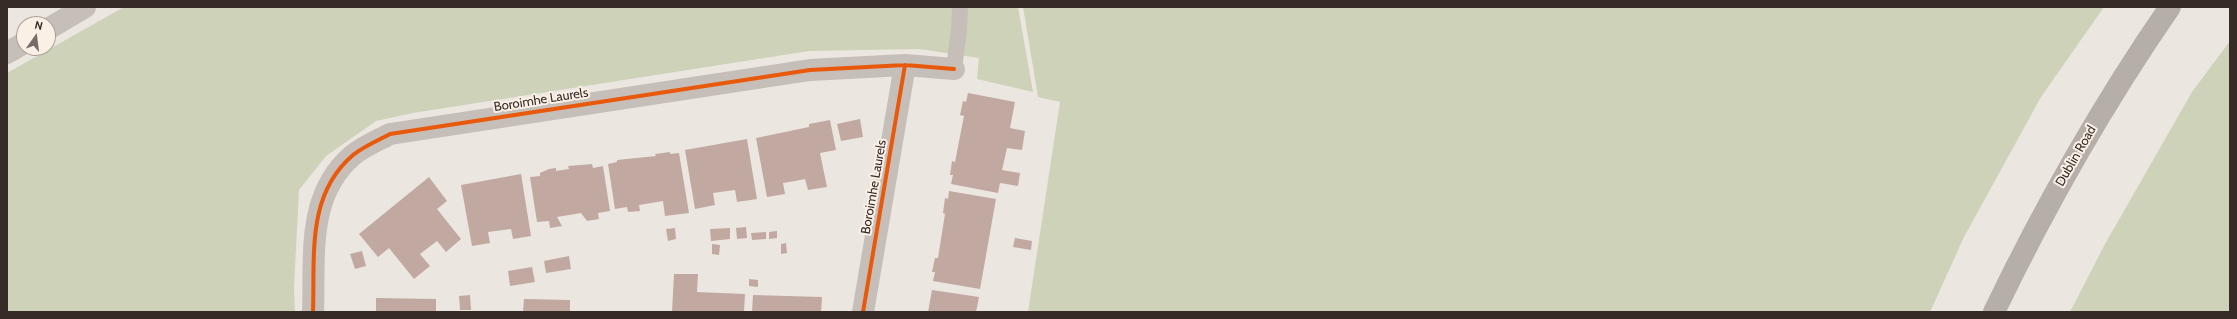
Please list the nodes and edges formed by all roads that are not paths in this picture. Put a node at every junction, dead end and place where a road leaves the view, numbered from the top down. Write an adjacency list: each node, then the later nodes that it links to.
1 (85, 7): 4 (street)
2 (960, 7): 8 (lane)
3 (2170, 7): 11 (main road, Dublin Road)
4 (56, 24)
5 (16, 48): 6 (street)
6 (7, 53)
7 (905, 65): 8 (street, Boroimhe Laurels); 9 (street, Boroimhe Laurels); 10 (street, Boroimhe Laurels)
8 (954, 69)
9 (313, 312)
10 (863, 312)
11 (1994, 312)

